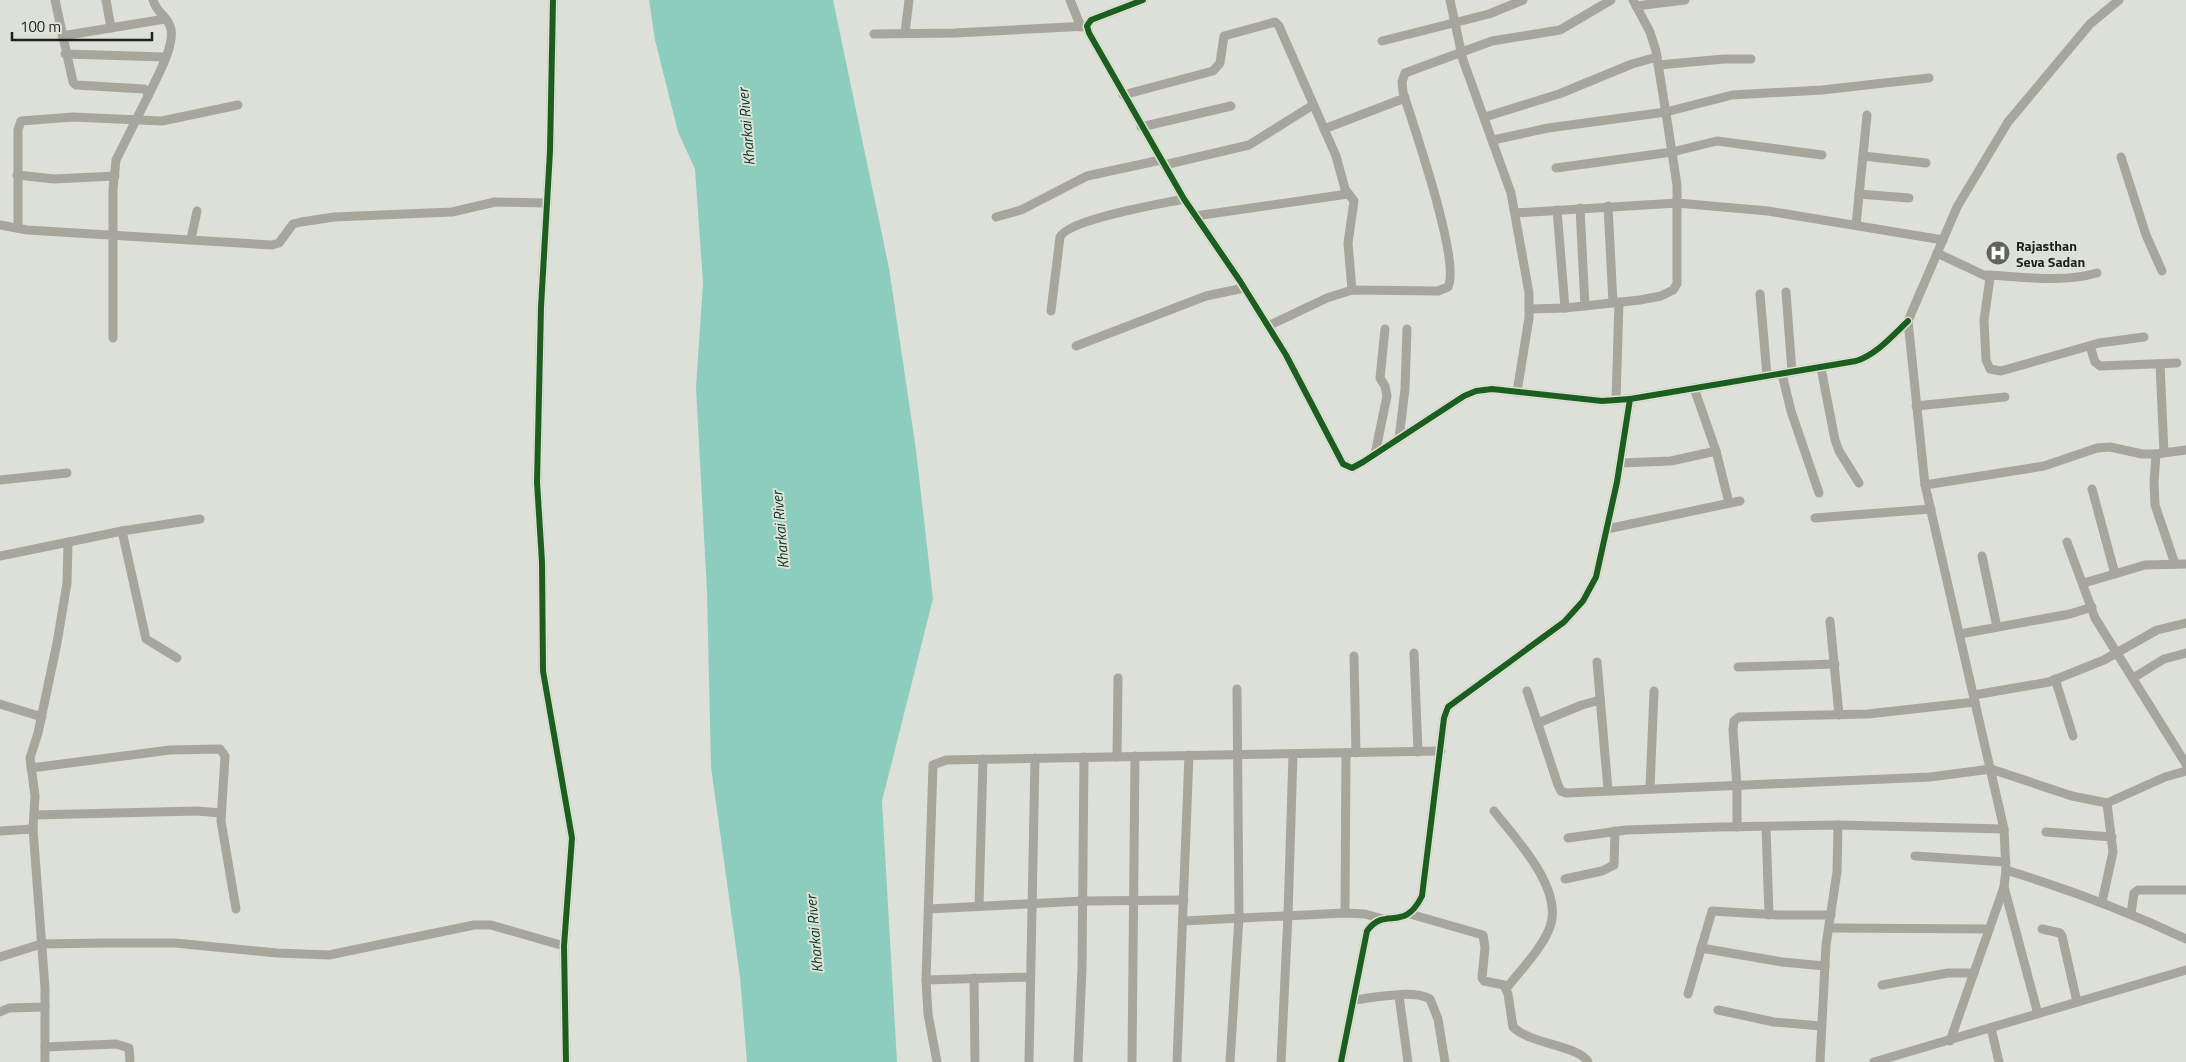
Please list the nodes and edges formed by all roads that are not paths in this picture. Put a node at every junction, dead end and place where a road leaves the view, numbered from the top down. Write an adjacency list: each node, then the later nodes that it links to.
1 (55, 0): 21 (street)
2 (106, 0): 18 (street)
3 (153, 0): 15 (street)
4 (552, 0): 55 (street)
5 (909, 0): 20 (street)
6 (1070, 0): 17 (street)
7 (1143, 0): 17 (street)
8 (1450, 0): 16 (street)
9 (1523, 0): 14 (street)
10 (1611, 0): 23 (street)
11 (1685, 0): 13 (street)
12 (2119, 0): 69 (street)
13 (1634, 3): 27 (street)
14 (1499, 5): 16 (street)
15 (165, 19): 18 (street); 25 (street)
16 (1455, 23): 22 (street); 23 (street)
17 (1084, 27): 20 (street); 29 (street)
18 (111, 28): 21 (street)
19 (874, 34): 20 (street)
20 (905, 34)
21 (62, 36): 24 (street)
22 (1382, 41)
23 (1462, 52): 31 (street); 37 (street)
24 (66, 54): 25 (street); 30 (street)
25 (166, 57): 30 (street)
26 (1751, 59): 27 (street)
27 (1658, 61): 35 (street); 37 (street)
28 (1929, 78): 35 (street)
29 (1123, 95): 33 (street); 39 (street)
30 (148, 96): 38 (street)
31 (1405, 98): 40 (street); 75 (street)
32 (238, 105): 38 (street)
33 (1313, 105): 40 (street); 46 (street)
34 (1231, 106): 39 (street)
35 (1666, 112): 41 (street); 42 (street)
36 (1867, 115): 44 (street)
37 (1485, 117): 41 (street)
38 (136, 120): 49 (street); 50 (street)
39 (1141, 127): 46 (street)
40 (1324, 129): 51 (street)
41 (1493, 140): 61 (street)
42 (1672, 152): 43 (street); 48 (street); 56 (street)
43 (1822, 155)
44 (1863, 156): 47 (street); 52 (street)
45 (2121, 157): 71 (street)
46 (1162, 162): 54 (street); 63 (street)
47 (1926, 163)
48 (1556, 168)
49 (18, 176): 50 (street); 66 (street)
50 (115, 176): 67 (street)
51 (1348, 194): 62 (street); 75 (street)
52 (1859, 194): 53 (street); 65 (street)
53 (1909, 198)
54 (1184, 199): 62 (street); 82 (street)
55 (547, 203): 68 (street); 216 (street)
56 (1677, 203): 57 (street); 65 (street); 78 (street)
57 (1608, 206): 58 (street); 78 (street)
58 (1580, 208): 59 (street); 79 (street)
59 (1557, 210): 61 (street); 81 (street)
60 (197, 211): 68 (street)
61 (1515, 213): 80 (street)
62 (1195, 216): 74 (street)
63 (996, 217)
64 (0, 225): 66 (street)
65 (1856, 225): 69 (street)
66 (18, 228): 67 (street)
67 (113, 236): 68 (street); 88 (street)
68 (191, 239)
69 (1943, 240): 70 (street)
70 (1937, 253): 73 (street); 83 (street)
71 (2162, 271)
72 (2096, 273): 73 (street)
73 (1988, 275): 90 (street)
74 (1244, 288): 84 (street); 89 (street)
75 (1352, 290): 84 (street)
76 (1786, 292): 94 (street)
77 (1760, 294): 96 (street)
78 (1616, 302): 79 (street); 101 (street)
79 (1585, 306): 81 (street)
80 (1530, 308): 81 (street); 98 (street)
81 (1564, 308)
82 (1051, 311)
83 (1908, 321): 93 (street); 102 (street)
84 (1268, 326): 106 (street)
85 (1385, 329): 106 (street)
86 (1407, 329): 103 (street)
87 (2144, 337): 90 (street)
88 (113, 338)
89 (1076, 346)
90 (2090, 346): 92 (street)
91 (2178, 362): 92 (street)
92 (2160, 364): 107 (street)
93 (1820, 368): 94 (street); 111 (street)
94 (1792, 372): 95 (street)
95 (1782, 374): 96 (street); 114 (street)
96 (1767, 376): 97 (street)
97 (1694, 388): 100 (street); 105 (street)
98 (1517, 392): 101 (street); 103 (street)
99 (2005, 396): 102 (street)
100 (1630, 399): 101 (street); 108 (street)
101 (1616, 400)
102 (1916, 406): 112 (street)
103 (1399, 439): 106 (street)
104 (2186, 450): 107 (street)
105 (1716, 451): 108 (street); 116 (street)
106 (1375, 454)
107 (2160, 454): 112 (street); 126 (street)
108 (1620, 463): 120 (street)
109 (67, 473): 110 (street)
110 (0, 480)
111 (1859, 483)
112 (1925, 485): 117 (street)
113 (2092, 489): 128 (street)
114 (1819, 493)
115 (1740, 501): 116 (street)
116 (1729, 503): 120 (street)
117 (1931, 509): 118 (street); 134 (street)
118 (1815, 518)
119 (200, 519): 121 (street)
120 (1607, 529): 156 (street)
121 (122, 531): 122 (street); 139 (street)
122 (68, 542): 124 (street); 153 (street)
123 (2068, 542): 129 (street)
124 (0, 556)
125 (1982, 556): 133 (street)
126 (2175, 564): 127 (street); 128 (street)
127 (2186, 564)
128 (2115, 574): 129 (street)
129 (2084, 583): 130 (street)
130 (2092, 606): 133 (street); 137 (street)
131 (1830, 621): 141 (street)
132 (2186, 623): 137 (street)
133 (1997, 626): 134 (street)
134 (1960, 634): 149 (street)
135 (2186, 652): 144 (street)
136 (1414, 653): 157 (street)
137 (2118, 653): 144 (street); 145 (street)
138 (1354, 656): 159 (street)
139 (177, 658)
140 (1597, 662): 150 (street)
141 (1835, 664): 142 (street); 152 (street)
142 (1738, 667)
143 (1118, 678): 165 (street)
144 (2133, 678): 168 (street)
145 (2055, 679): 149 (street); 155 (street)
146 (1237, 689): 162 (street)
147 (1527, 691): 154 (street)
148 (1654, 691): 173 (street)
149 (1975, 698): 152 (street); 170 (street)
150 (1600, 700): 154 (street); 174 (street)
151 (0, 704): 153 (street)
152 (1839, 715): 172 (street)
153 (42, 717): 169 (street)
154 (1538, 723): 174 (street)
155 (2073, 736)
156 (1441, 751): 157 (street); 204 (street)
157 (1418, 752): 159 (street)
158 (1346, 753): 159 (street); 160 (street); 202 (street)
159 (1356, 753)
160 (1293, 754): 162 (street); 205 (street)
161 (1190, 755): 162 (street); 163 (street); 195 (street)
162 (1238, 755): 208 (street)
163 (1135, 756): 165 (street); 194 (street)
164 (1084, 757): 165 (street); 166 (street); 196 (street)
165 (1117, 757)
166 (1035, 758): 167 (street); 198 (street)
167 (983, 759): 199 (street); 201 (street)
168 (2186, 764)
169 (31, 768): 177 (street); 178 (street)
170 (1991, 769): 172 (street); 175 (street); 183 (street)
171 (2186, 771): 175 (street)
172 (1737, 787): 173 (street); 180 (street)
173 (1650, 788): 174 (street)
174 (1608, 790)
175 (2107, 803): 187 (street)
176 (1494, 812): 226 (street)
177 (221, 813): 178 (street); 200 (street)
178 (34, 815): 182 (street)
179 (1838, 825): 181 (street); 183 (street); 207 (street)
180 (1737, 827): 181 (street); 185 (street)
181 (1766, 827): 206 (street)
182 (33, 829): 184 (street); 215 (street)
183 (2004, 829): 190 (street)
184 (0, 831)
185 (1615, 831): 188 (street); 191 (street)
186 (2046, 832): 187 (street)
187 (2112, 837): 197 (street)
188 (1568, 838)
189 (1915, 856): 190 (street)
190 (2006, 866): 192 (street); 197 (street)
191 (1565, 880)
192 (2004, 887): 212 (street); 234 (street)
193 (2186, 890): 203 (street)
194 (1134, 899): 195 (street); 196 (street); 247 (street)
195 (1184, 900): 210 (street)
196 (1083, 901): 198 (street); 246 (street)
197 (2102, 902): 203 (street)
198 (1031, 903): 199 (street); 222 (street)
199 (979, 906): 201 (street)
200 (236, 909)
201 (929, 909): 224 (street)
202 (1345, 913): 205 (street); 209 (street)
203 (2131, 913): 214 (street)
204 (1410, 914): 209 (street); 226 (street)
205 (1288, 915): 208 (street); 250 (street)
206 (1769, 915): 207 (street); 217 (street)
207 (1831, 915): 211 (street)
208 (1239, 917): 210 (street); 249 (street)
209 (1383, 919): 229 (street)
210 (1183, 921): 248 (street)
211 (1829, 928): 212 (street); 219 (street)
212 (1989, 929): 221 (street)
213 (2042, 929): 230 (street)
214 (2186, 939)
215 (41, 944): 216 (street); 218 (street); 231 (street)
216 (564, 946): 242 (street)
217 (1701, 948): 219 (street); 227 (street)
218 (0, 956)
219 (1825, 966): 235 (street)
220 (2186, 970): 230 (street)
221 (1974, 973): 225 (street); 237 (street)
222 (1030, 977): 223 (street); 245 (street)
223 (974, 978): 224 (street); 244 (street)
224 (926, 980): 243 (street)
225 (1882, 985)
226 (1506, 989): 254 (street)
227 (1688, 994)
228 (1399, 996): 229 (street); 252 (street); 253 (street)
229 (1353, 1000): 251 (street)
230 (2077, 1002): 234 (street)
231 (45, 1007): 233 (street); 238 (street)
232 (1718, 1010): 235 (street)
233 (0, 1012)
234 (2038, 1014): 236 (street)
235 (1821, 1026): 255 (street)
236 (1991, 1028): 237 (street); 257 (street)
237 (1950, 1041): 239 (street)
238 (45, 1047): 240 (street); 241 (street)
239 (1888, 1060): 256 (street)
240 (45, 1062)
241 (130, 1062)
242 (566, 1062)
243 (937, 1062)
244 (975, 1062)
245 (1029, 1062)
246 (1078, 1062)
247 (1132, 1062)
248 (1177, 1062)
249 (1230, 1062)
250 (1281, 1062)
251 (1341, 1062)
252 (1408, 1062)
253 (1445, 1062)
254 (1588, 1062)
255 (1820, 1062)
256 (1874, 1062)
257 (1999, 1062)

